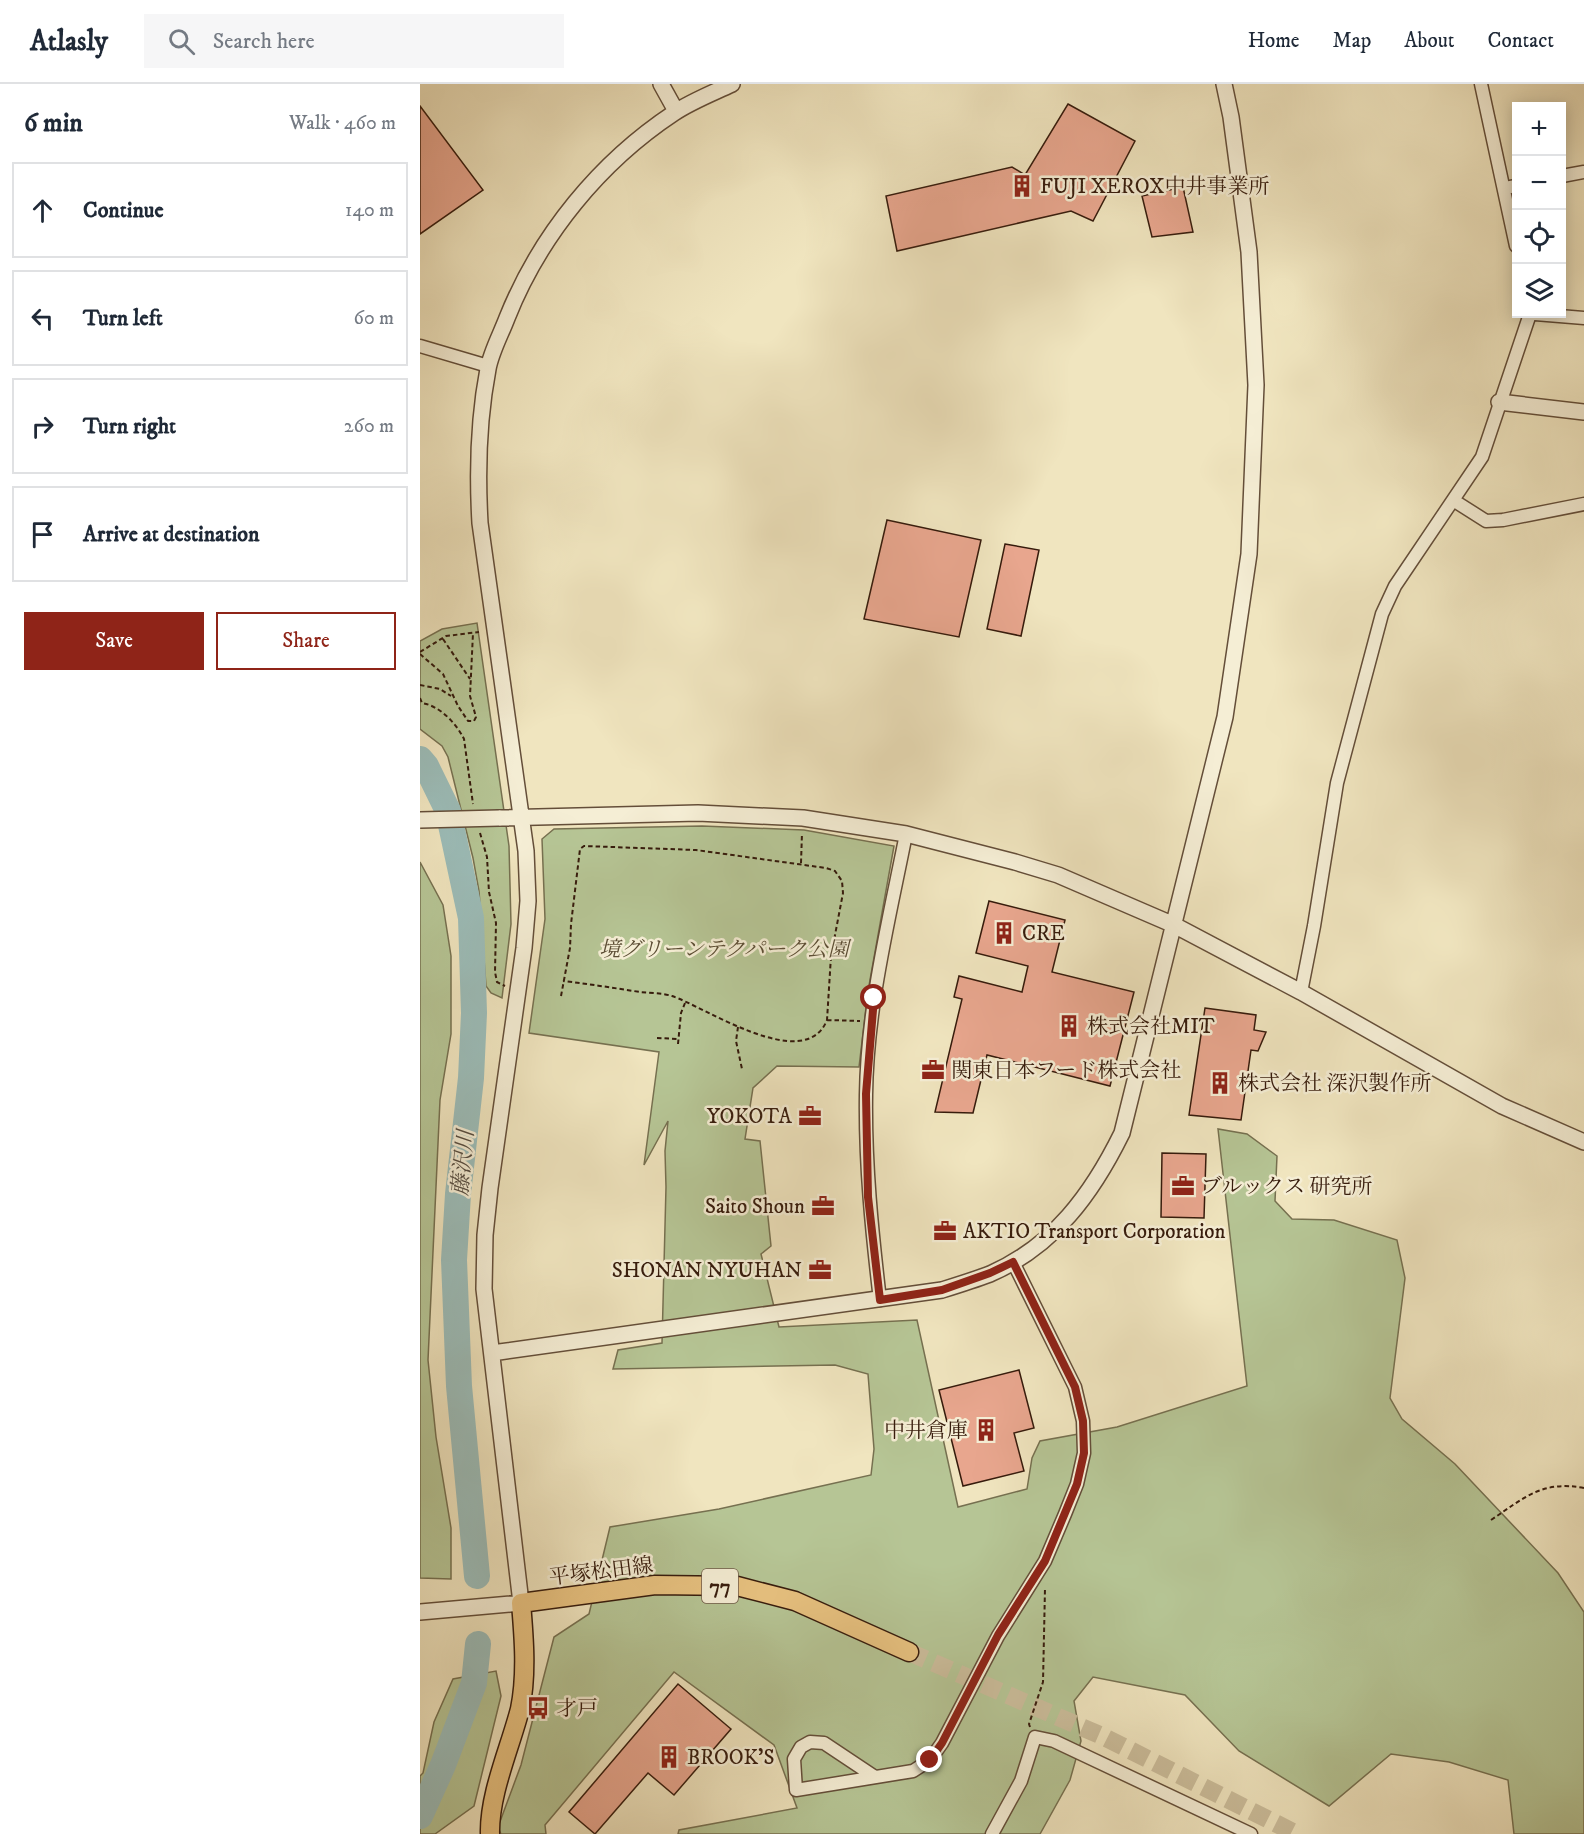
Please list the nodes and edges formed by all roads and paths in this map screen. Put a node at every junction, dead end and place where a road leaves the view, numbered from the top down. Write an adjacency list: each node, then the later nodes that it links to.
1 (661, 84): 5 (street)
2 (732, 84): 5 (street)
3 (1224, 84): 33 (street)
4 (1481, 84): 8 (street)
5 (676, 111): 14 (street)
6 (1584, 172): 7 (street)
7 (1566, 175)
8 (1511, 187): 9 (street)
9 (1513, 210)
10 (1566, 317): 12 (street)
11 (1529, 318): 15 (street)
12 (1584, 318)
13 (420, 346): 14 (street)
14 (488, 366): 27 (street)
15 (1499, 402): 16 (street); 17 (street)
16 (1584, 412)
17 (1453, 500): 18 (street); 36 (street)
18 (1584, 504)
19 (443, 638): 20 (path); 21 (path); 21 (path)
20 (420, 653): 24 (path)
21 (470, 679): 24 (path)
22 (420, 685): 24 (path)
23 (420, 698): 25 (path)
24 (454, 698)
25 (421, 703): 26 (path)
26 (475, 812)
27 (520, 818): 28 (street); 29 (street, bridge); 35 (street)
28 (803, 818): 31 (street); 32 (path)
29 (420, 820)
30 (477, 823): 35 (path)
31 (906, 834): 33 (street); 40 (street)
32 (801, 864): 34 (path); 39 (path)
33 (1174, 925): 36 (street); 47 (street)
34 (563, 981): 37 (path); 38 (path)
35 (519, 990): 49 (street)
36 (1301, 992): 46 (street)
37 (561, 996)
38 (686, 1003): 41 (path); 43 (path)
39 (827, 1020): 40 (path); 41 (path)
40 (872, 1021): 48 (street)
41 (738, 1027): 45 (path)
42 (657, 1038): 43 (path)
43 (678, 1040): 44 (path)
44 (678, 1044)
45 (742, 1069)
46 (1584, 1142)
47 (1013, 1262): 48 (street); 52 (street)
48 (880, 1300): 49 (street)
49 (492, 1353): 53 (street)
50 (1584, 1488): 51 (path)
51 (1491, 1520)
52 (1045, 1561): 56 (path); 57 (street)
53 (520, 1603): 54 (street); 55 (main road, 平塚松田線 / 77); 58 (main road)
54 (420, 1612)
55 (909, 1652)
56 (1029, 1724)
57 (875, 1777): 57 (street)
58 (490, 1834)
59 (992, 1834): 60 (street)
60 (1251, 1834)

